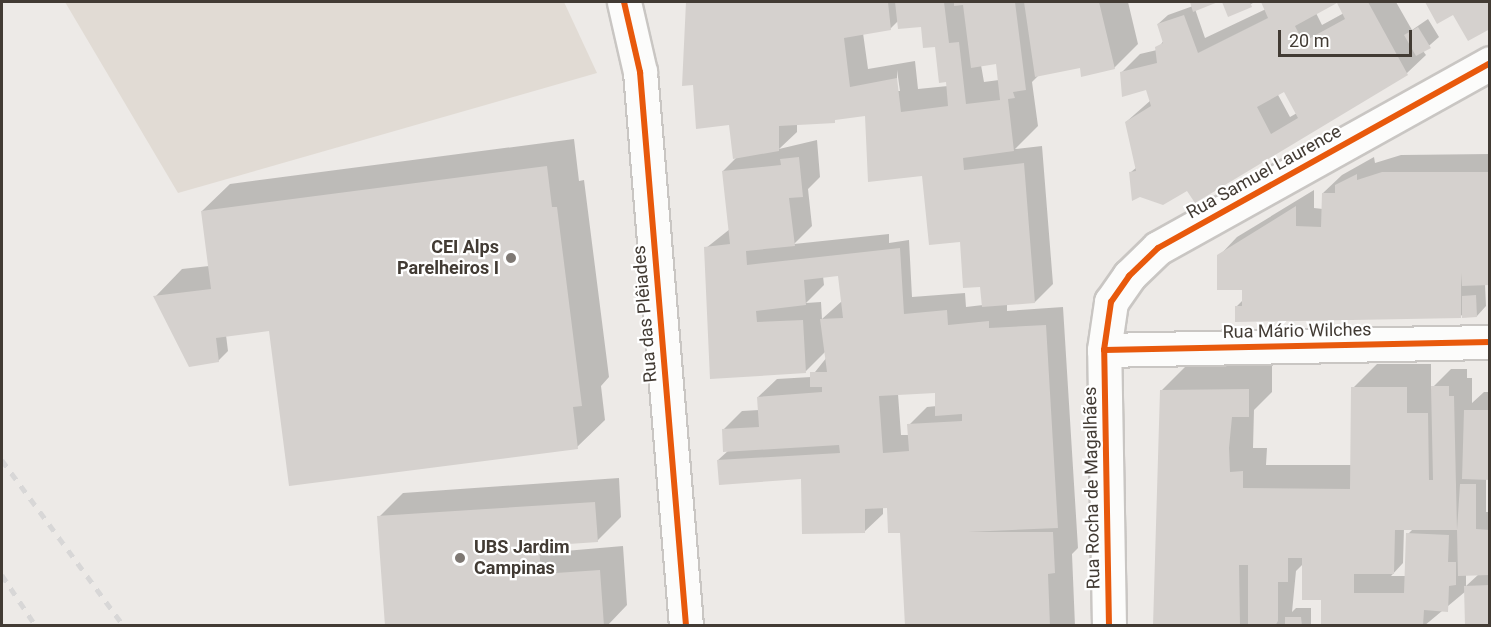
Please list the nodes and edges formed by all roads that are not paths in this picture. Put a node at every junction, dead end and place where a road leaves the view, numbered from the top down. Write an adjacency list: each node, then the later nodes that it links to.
1 (624, 2): 5 (street, Rua das Plêiades)
2 (1490, 63): 4 (street, Rua Samuel Laurence)
3 (1490, 342): 4 (street, Rua Mário Wilches)
4 (1104, 350): 6 (street, Rua Rocha de Magalhães)
5 (686, 626)
6 (1109, 626)

